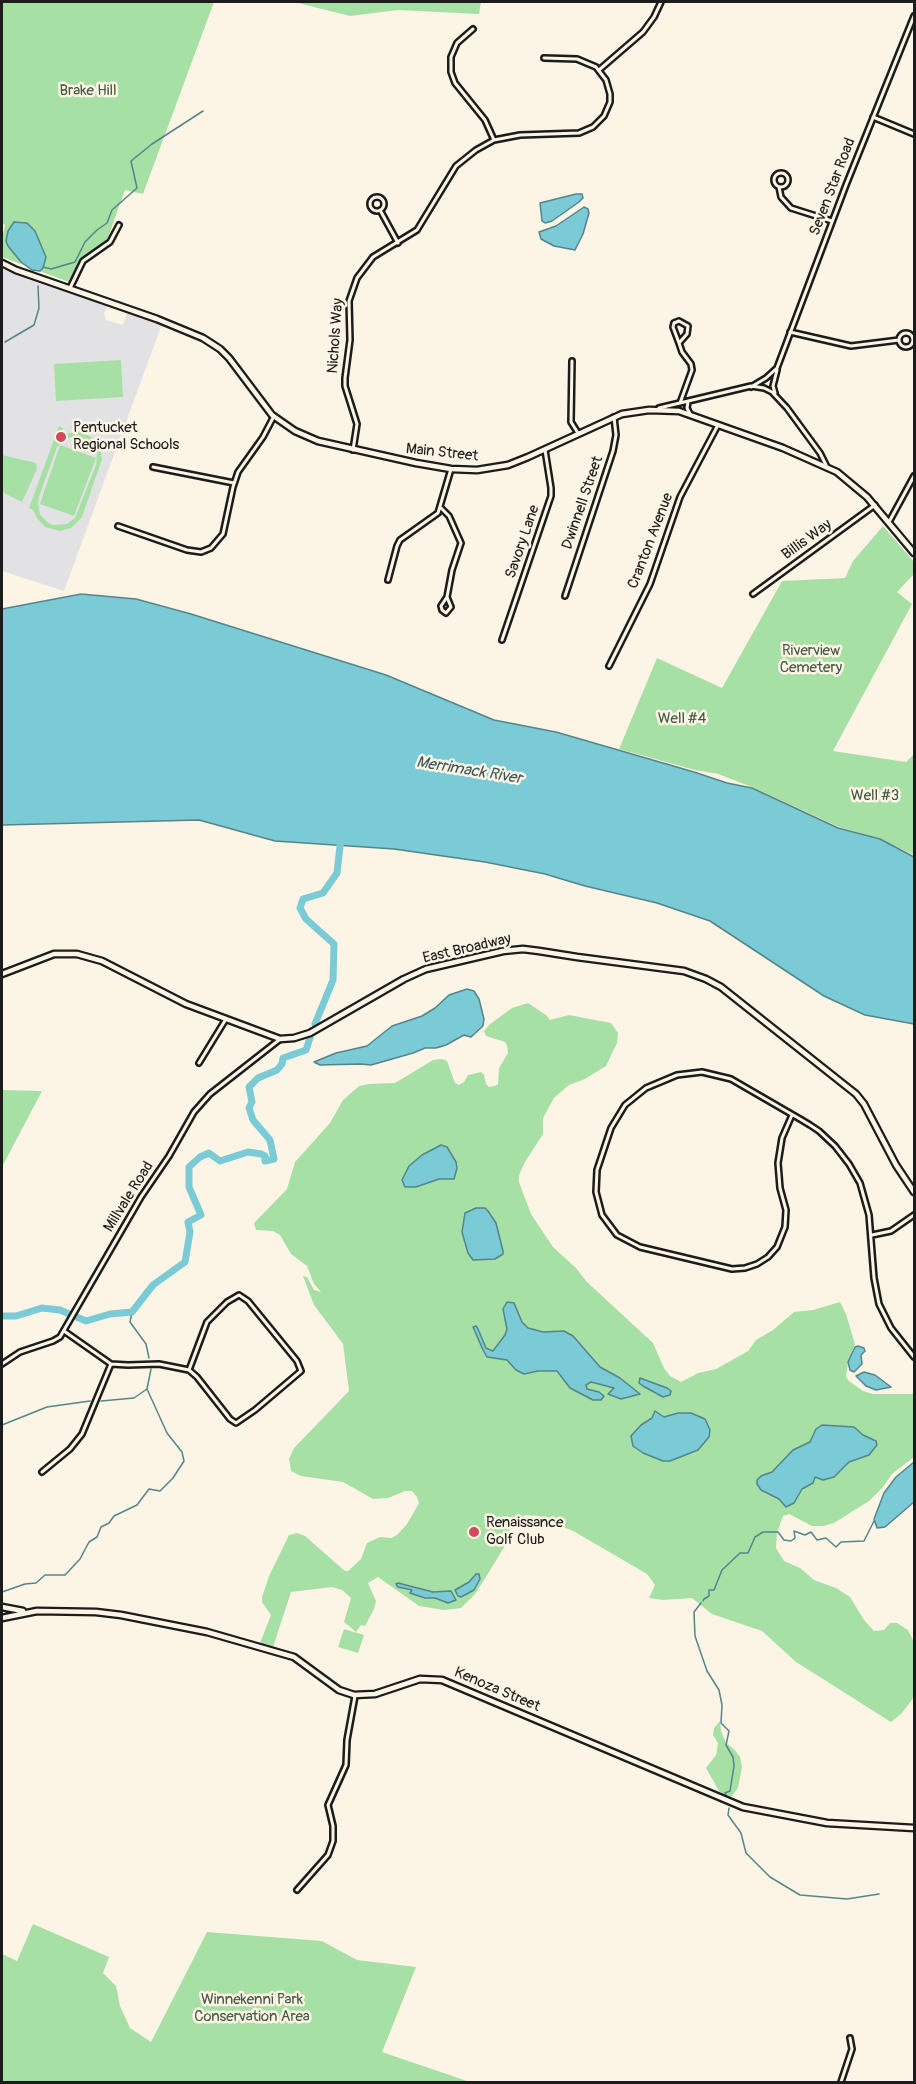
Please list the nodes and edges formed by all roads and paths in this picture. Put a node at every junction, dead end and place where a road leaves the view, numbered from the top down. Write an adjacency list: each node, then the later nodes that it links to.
1 (661, 2): 5 (street)
2 (915, 16): 6 (street, Seven Star Road)
3 (473, 29): 8 (street)
4 (544, 58): 5 (street)
5 (599, 70): 8 (street, Nichols Way)
6 (873, 117): 7 (street); 11 (street, Seven Star Road)
7 (915, 134)
8 (494, 140): 13 (street, Nichols Way)
9 (779, 187): 9 (street); 11 (street)
10 (380, 210): 10 (street); 13 (street)
11 (832, 221): 16 (street, Seven Star Road)
12 (118, 225): 15 (street)
13 (398, 243): 31 (street, Nichols Way)
14 (2, 263): 15 (street, Main Street)
15 (70, 288): 27 (street, Main Street)
16 (790, 332): 17 (street); 20 (street, Seven Star Road)
17 (899, 340): 17 (street)
18 (679, 343): 18 (street); 24 (street)
19 (572, 361): 30 (street)
20 (777, 368): 21 (street); 22 (street, Seven Star Road)
21 (751, 387): 22 (street); 23 (street)
22 (775, 395): 33 (street)
23 (688, 402): 24 (street); 26 (street)
24 (679, 404): 25 (street)
25 (654, 410): 26 (street, Main Street); 28 (street, Main Street)
26 (690, 414): 29 (street, Main Street)
27 (274, 416): 31 (street, Main Street); 37 (street)
28 (614, 417): 30 (street, Main Street); 45 (street, Dwinnell Street)
29 (718, 425): 33 (street, Main Street); 48 (street, Cranton Avenue)
30 (578, 433): 32 (street, Main Street)
31 (353, 450): 35 (street, Main Street)
32 (545, 450): 35 (street, Main Street); 47 (street, Savory Lane)
33 (826, 465): 38 (street, Main Street)
34 (153, 467): 37 (street)
35 (451, 469): 39 (street)
36 (915, 476): 40 (street)
37 (234, 483): 41 (street)
38 (875, 505): 40 (street, Main Street); 44 (street, Billis Way)
39 (441, 508): 43 (street); 46 (street)
40 (888, 524): 42 (street, Main Street)
41 (118, 526)
42 (915, 553)
43 (388, 580)
44 (753, 594)
45 (565, 596)
46 (447, 597): 46 (street)
47 (502, 640)
48 (609, 666)
49 (2, 974): 50 (street)
50 (227, 1018): 51 (street); 52 (street)
51 (280, 1039): 54 (street, East Broadway); 57 (street, Millvale Road)
52 (199, 1063)
53 (792, 1115): 53 (street); 56 (street)
54 (915, 1192)
55 (915, 1215): 56 (street)
56 (872, 1235): 58 (street)
57 (64, 1330): 59 (street, Millvale Road); 60 (street)
58 (915, 1357)
59 (2, 1364)
60 (111, 1364): 61 (street); 62 (street)
61 (189, 1370): 61 (street)
62 (42, 1472)
63 (2, 1607): 64 (street)
64 (29, 1612): 65 (street); 66 (street)
65 (2, 1618)
66 (355, 1696): 67 (street, Kenoza Street); 68 (street)
67 (915, 1828)
68 (297, 1890)
69 (850, 2038): 70 (street)
70 (841, 2082)

